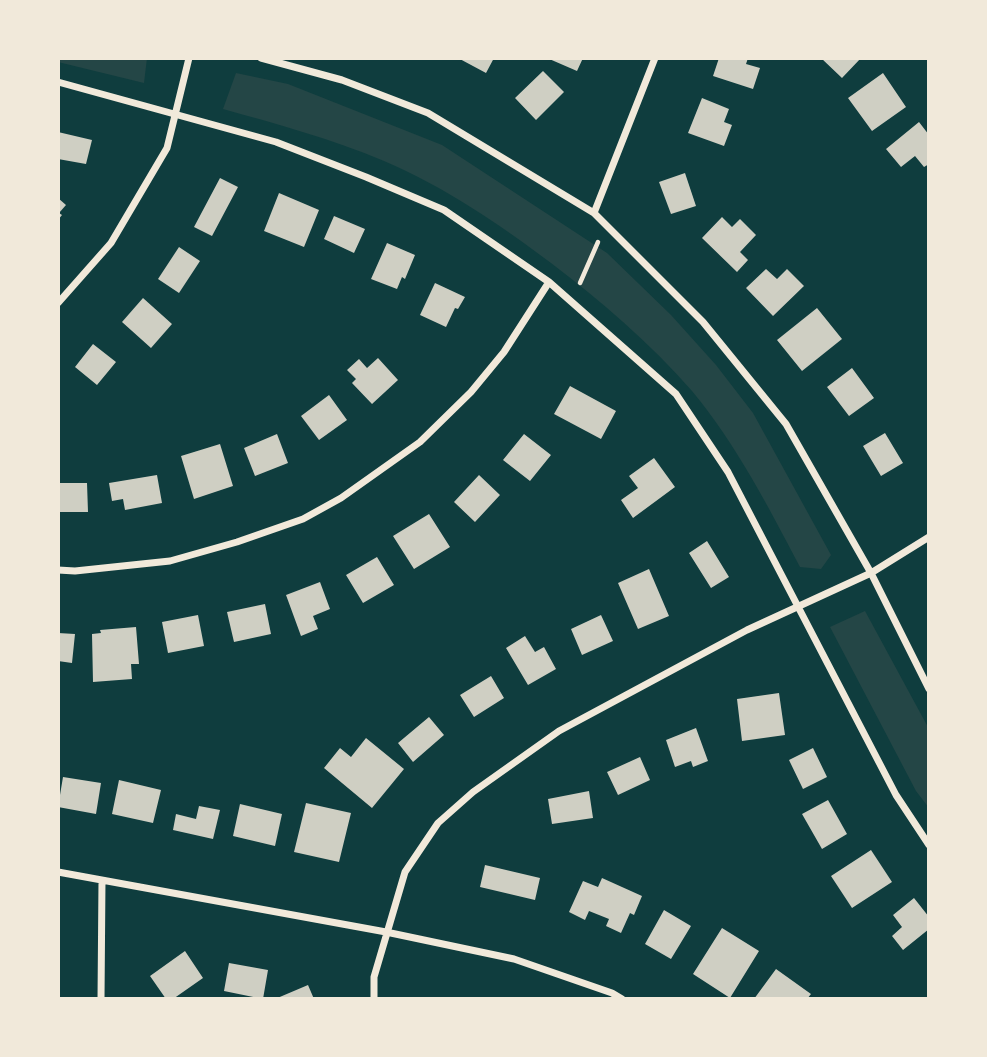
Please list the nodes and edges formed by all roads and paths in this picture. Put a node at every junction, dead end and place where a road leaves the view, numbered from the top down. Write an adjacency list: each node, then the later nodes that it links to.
1 (188, 58): 5 (street)
2 (261, 58): 6 (street)
3 (656, 58): 6 (street)
4 (58, 82): 5 (street)
5 (175, 115): 8 (street); 10 (street)
6 (594, 213): 13 (street)
7 (598, 242): 9 (path)
8 (549, 282): 12 (street); 14 (street)
9 (580, 283)
10 (58, 303)
11 (929, 537): 13 (street)
12 (58, 570)
13 (871, 573): 14 (street); 15 (street)
14 (797, 607): 16 (street); 19 (street)
15 (929, 689)
16 (929, 845)
17 (58, 872): 18 (street)
18 (102, 880): 19 (street); 20 (street)
19 (386, 932): 21 (street); 22 (street)
20 (101, 999)
21 (374, 999)
22 (622, 999)

